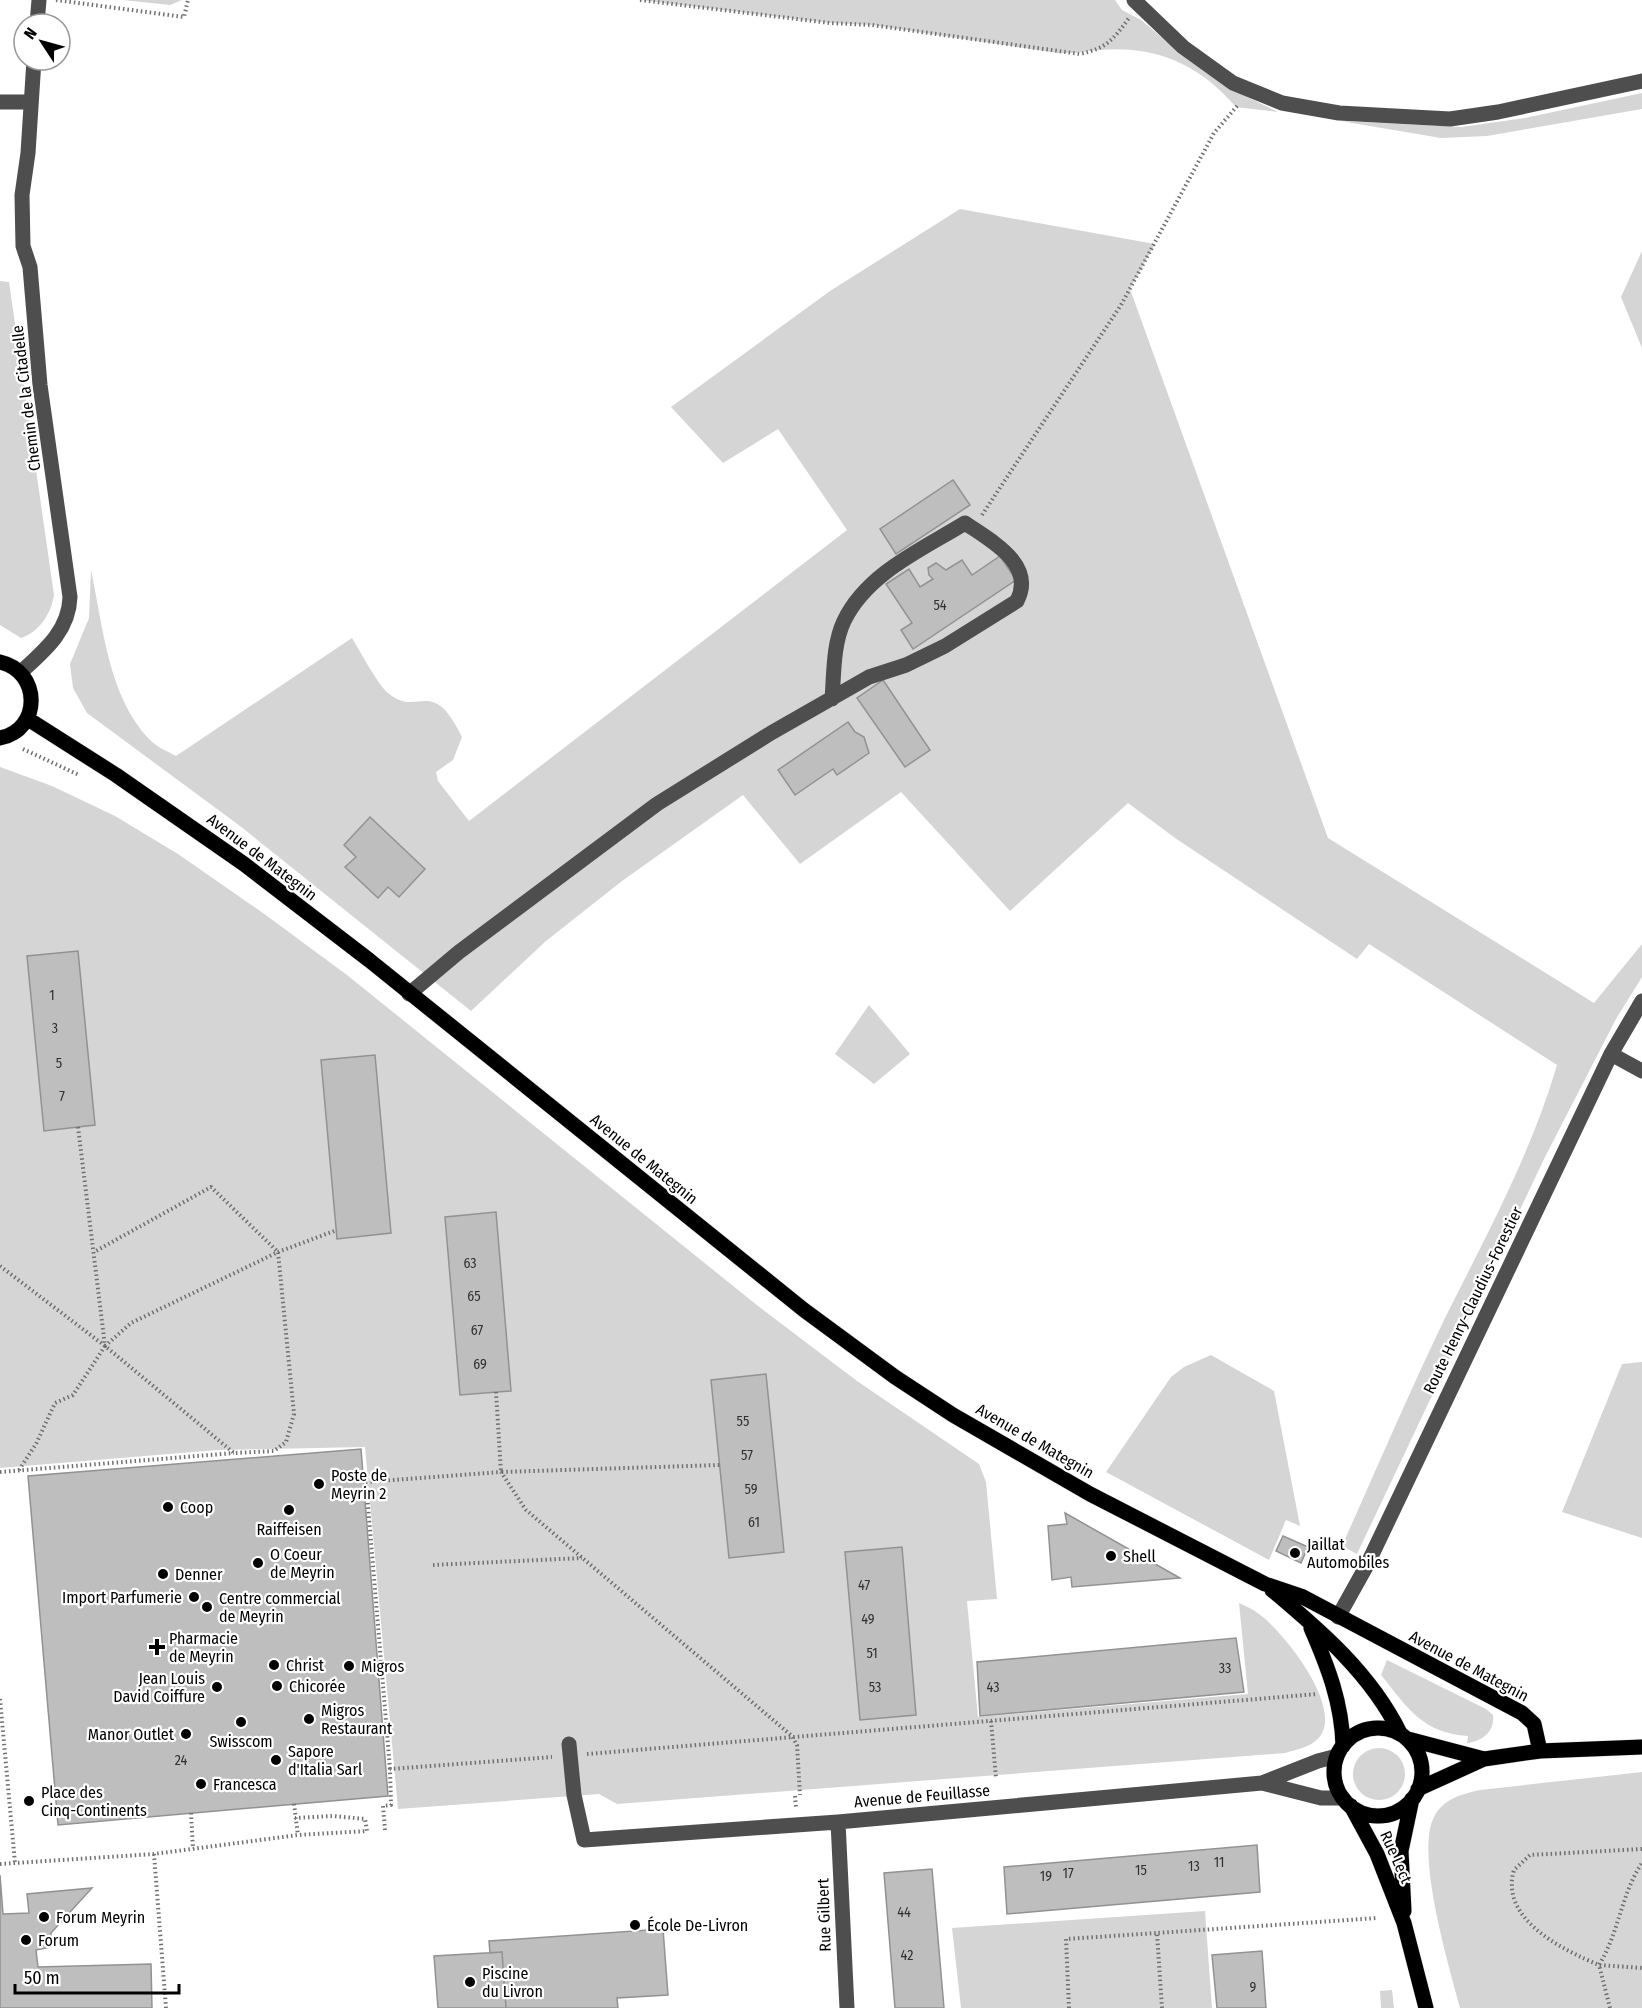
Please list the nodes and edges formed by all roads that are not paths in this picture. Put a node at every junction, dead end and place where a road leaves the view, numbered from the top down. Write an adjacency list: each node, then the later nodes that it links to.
1 (1137, 3): 3 (street)
2 (33, 72): 5 (street, Chemin de la Citadelle)
3 (1642, 81)
4 (0, 102): 5 (street)
5 (30, 102): 7 (street, Chemin de la Citadelle)
6 (0, 662): 7 (main road)
7 (21, 672): 9 (main road)
8 (832, 699): 8 (street); 11 (street)
9 (28, 719): 10 (main road); 11 (main road, Avenue de Mategnin)
10 (0, 738)
11 (409, 994): 15 (main road, Avenue de Mategnin)
12 (1642, 1001): 13 (street, Route Henry-Claudius-Forestier)
13 (1611, 1054): 14 (street); 16 (street, Route Henry-Claudius-Forestier)
14 (1642, 1071)
15 (1265, 1584): 16 (main road, Avenue de Mategnin); 17 (main road, Avenue de Mategnin)
16 (1338, 1617): 22 (main road, Avenue de Mategnin)
17 (1309, 1625): 18 (main road, Avenue de Mategnin); 21 (main road, Avenue de Mategnin)
18 (1404, 1736): 21 (main road); 23 (main road); 25 (main road)
19 (569, 1744): 27 (street, Avenue de Feuillasse)
20 (1642, 1747): 22 (main road)
21 (1340, 1751): 24 (street, Avenue de Feuillasse); 26 (main road)
22 (1540, 1751): 23 (main road)
23 (1484, 1759): 25 (main road)
24 (1262, 1783): 26 (street, Avenue de Feuillasse); 27 (street, Avenue de Feuillasse)
25 (1415, 1794): 26 (main road); 28 (main road, Rue Lect)
26 (1347, 1802): 28 (main road, Rue Lect)
27 (838, 1822): 29 (street, Rue Gilbert)
28 (1404, 1923): 30 (main road, Rue Lect)
29 (847, 2008)
30 (1426, 2008)

